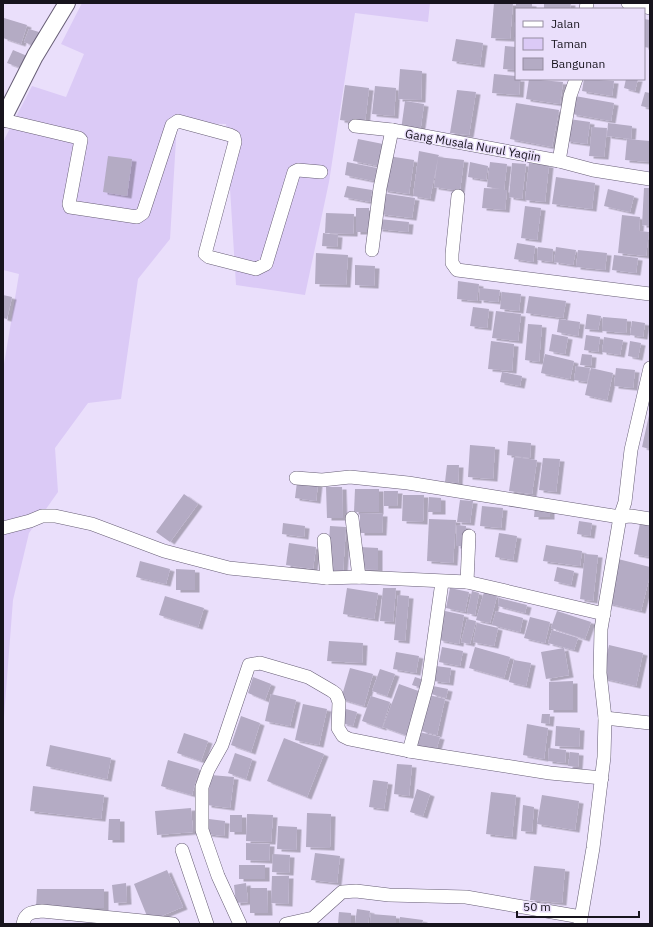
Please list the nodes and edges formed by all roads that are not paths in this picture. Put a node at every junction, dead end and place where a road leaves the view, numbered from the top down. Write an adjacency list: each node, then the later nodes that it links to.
1 (67, 3): 5 (street)
2 (628, 3): 3 (street)
3 (650, 8)
4 (576, 80): 8 (street)
5 (3, 120): 9 (street)
6 (355, 126): 7 (street)
7 (392, 130): 8 (street, Gang Musala Nurul Yaqiin); 12 (street, Gang Musala Nurul Yaqiin)
8 (559, 160): 10 (street, Gang Musala Nurul Yaqiin)
9 (321, 172)
10 (650, 180)
11 (458, 196): 13 (street)
12 (372, 250)
13 (650, 294)
14 (650, 368): 16 (street)
15 (296, 478): 16 (street)
16 (620, 517): 18 (street); 26 (street)
17 (352, 518): 22 (street)
18 (650, 519)
19 (3, 528): 23 (street)
20 (469, 536): 25 (street)
21 (324, 540): 23 (street)
22 (359, 577): 23 (street); 24 (street)
23 (327, 578)
24 (442, 582): 25 (street); 29 (street)
25 (468, 582): 26 (street)
26 (604, 614): 27 (street)
27 (605, 718): 28 (street); 30 (street)
28 (650, 723)
29 (409, 752): 30 (street); 36 (street)
30 (602, 778): 32 (street)
31 (182, 850): 35 (street)
32 (581, 921): 37 (street)
33 (23, 924): 34 (street)
34 (173, 924)
35 (206, 924)
36 (240, 924)
37 (286, 924)

